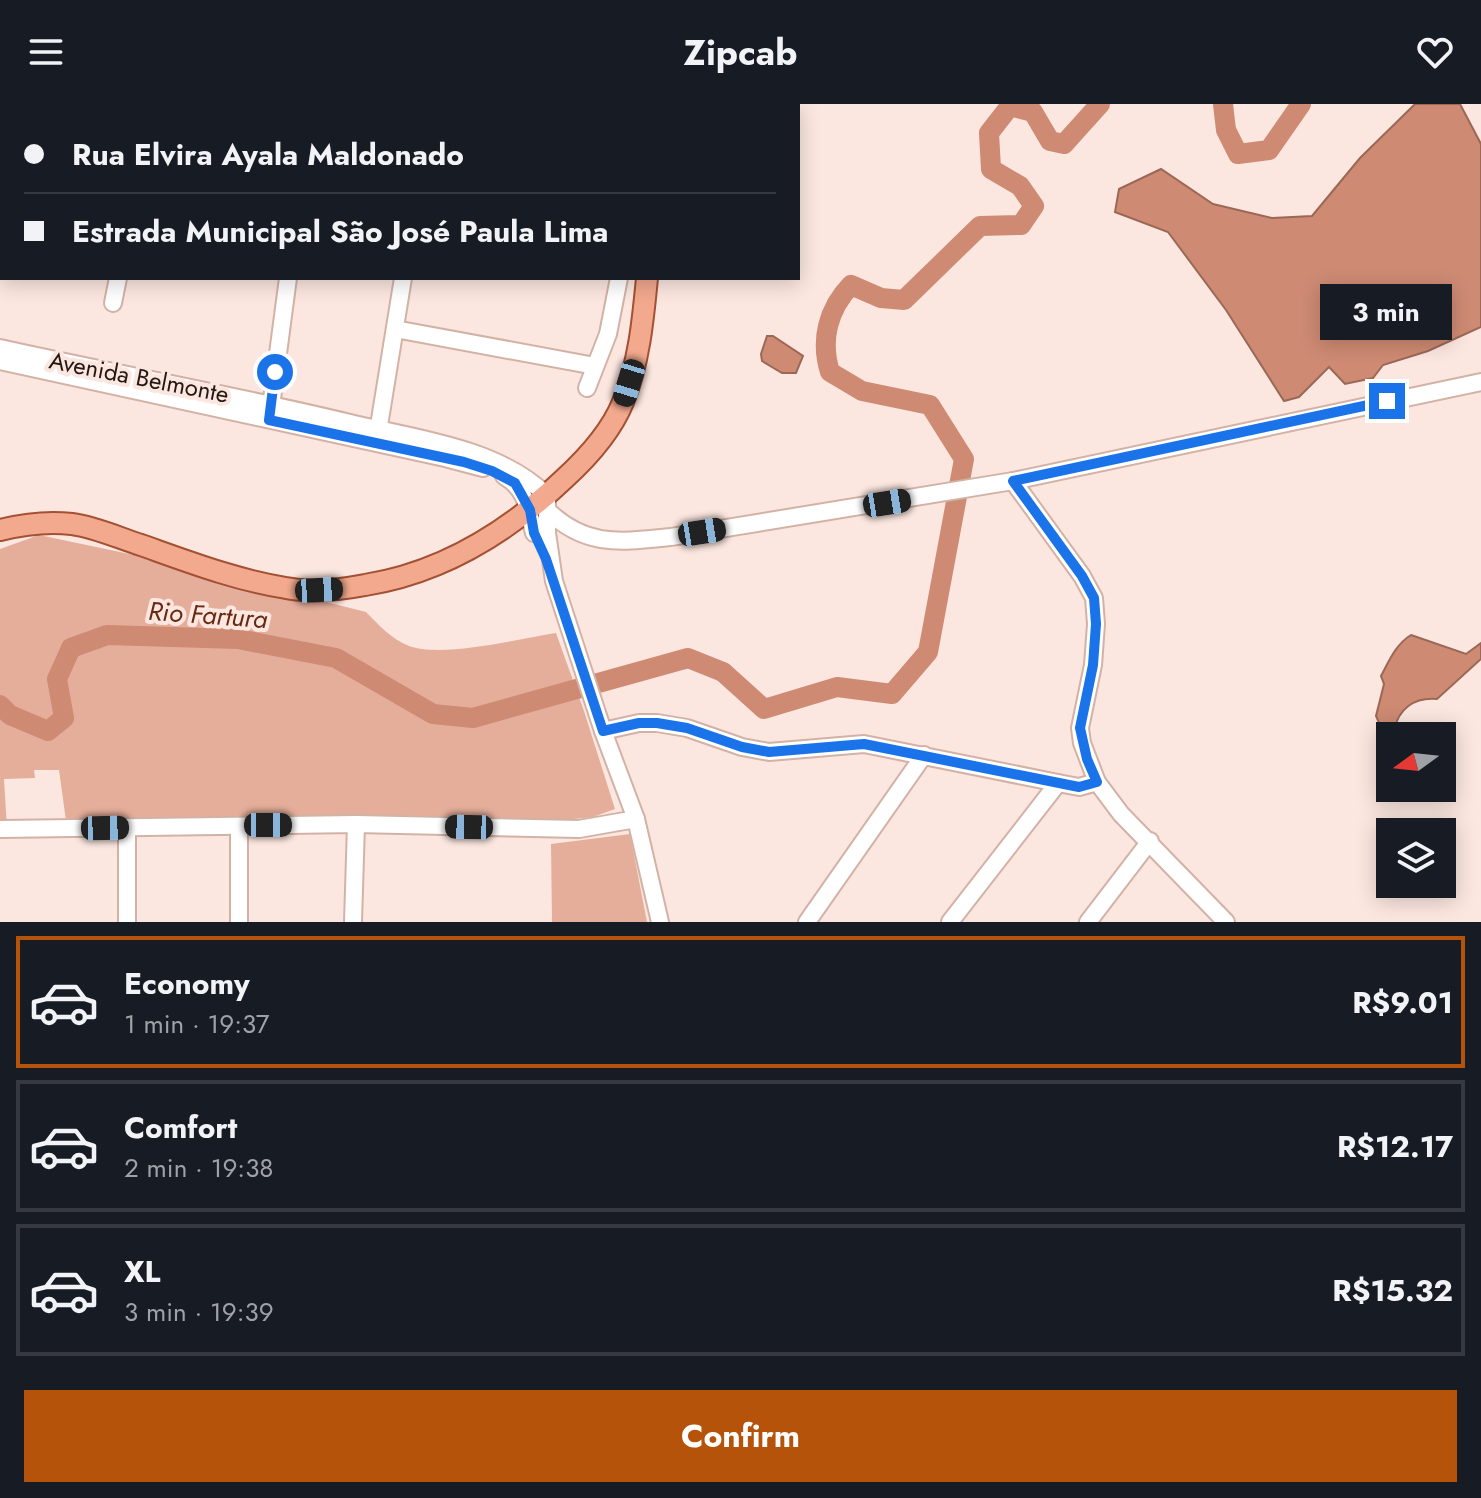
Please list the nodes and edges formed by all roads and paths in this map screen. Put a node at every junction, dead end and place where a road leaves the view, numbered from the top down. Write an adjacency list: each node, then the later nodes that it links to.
1 (118, 280): 6 (street)
2 (288, 280): 13 (street)
3 (403, 280): 7 (street)
4 (619, 280): 10 (street)
5 (647, 280): 16 (main road)
6 (113, 303)
7 (395, 329): 10 (street); 14 (street)
8 (0, 348): 13 (street, Avenida Belmonte)
9 (0, 361): 13 (street, Avenida Belmonte)
10 (595, 366): 12 (street)
11 (1481, 382): 15 (street, Avenida Belmonte)
12 (587, 388)
13 (270, 412): 14 (street, Avenida Belmonte)
14 (377, 436): 16 (street, Avenida Belmonte)
15 (1013, 481): 16 (street, Avenida Belmonte); 21 (street)
16 (539, 503): 18 (main road); 18 (main road); 19 (street)
17 (0, 530): 18 (main road)
18 (470, 548)
19 (603, 731): 20 (street); 23 (street)
20 (924, 755): 22 (street); 33 (street)
21 (1097, 782): 22 (street); 28 (street)
22 (1058, 783): 34 (street)
23 (636, 819): 24 (street); 32 (street)
24 (356, 824): 25 (street); 31 (street)
25 (239, 826): 26 (street); 30 (street)
26 (127, 827): 27 (street); 29 (street)
27 (0, 829)
28 (1150, 841): 35 (street); 36 (street)
29 (127, 922)
30 (239, 922)
31 (353, 922)
32 (660, 922)
33 (807, 922)
34 (950, 922)
35 (1088, 922)
36 (1226, 922)

